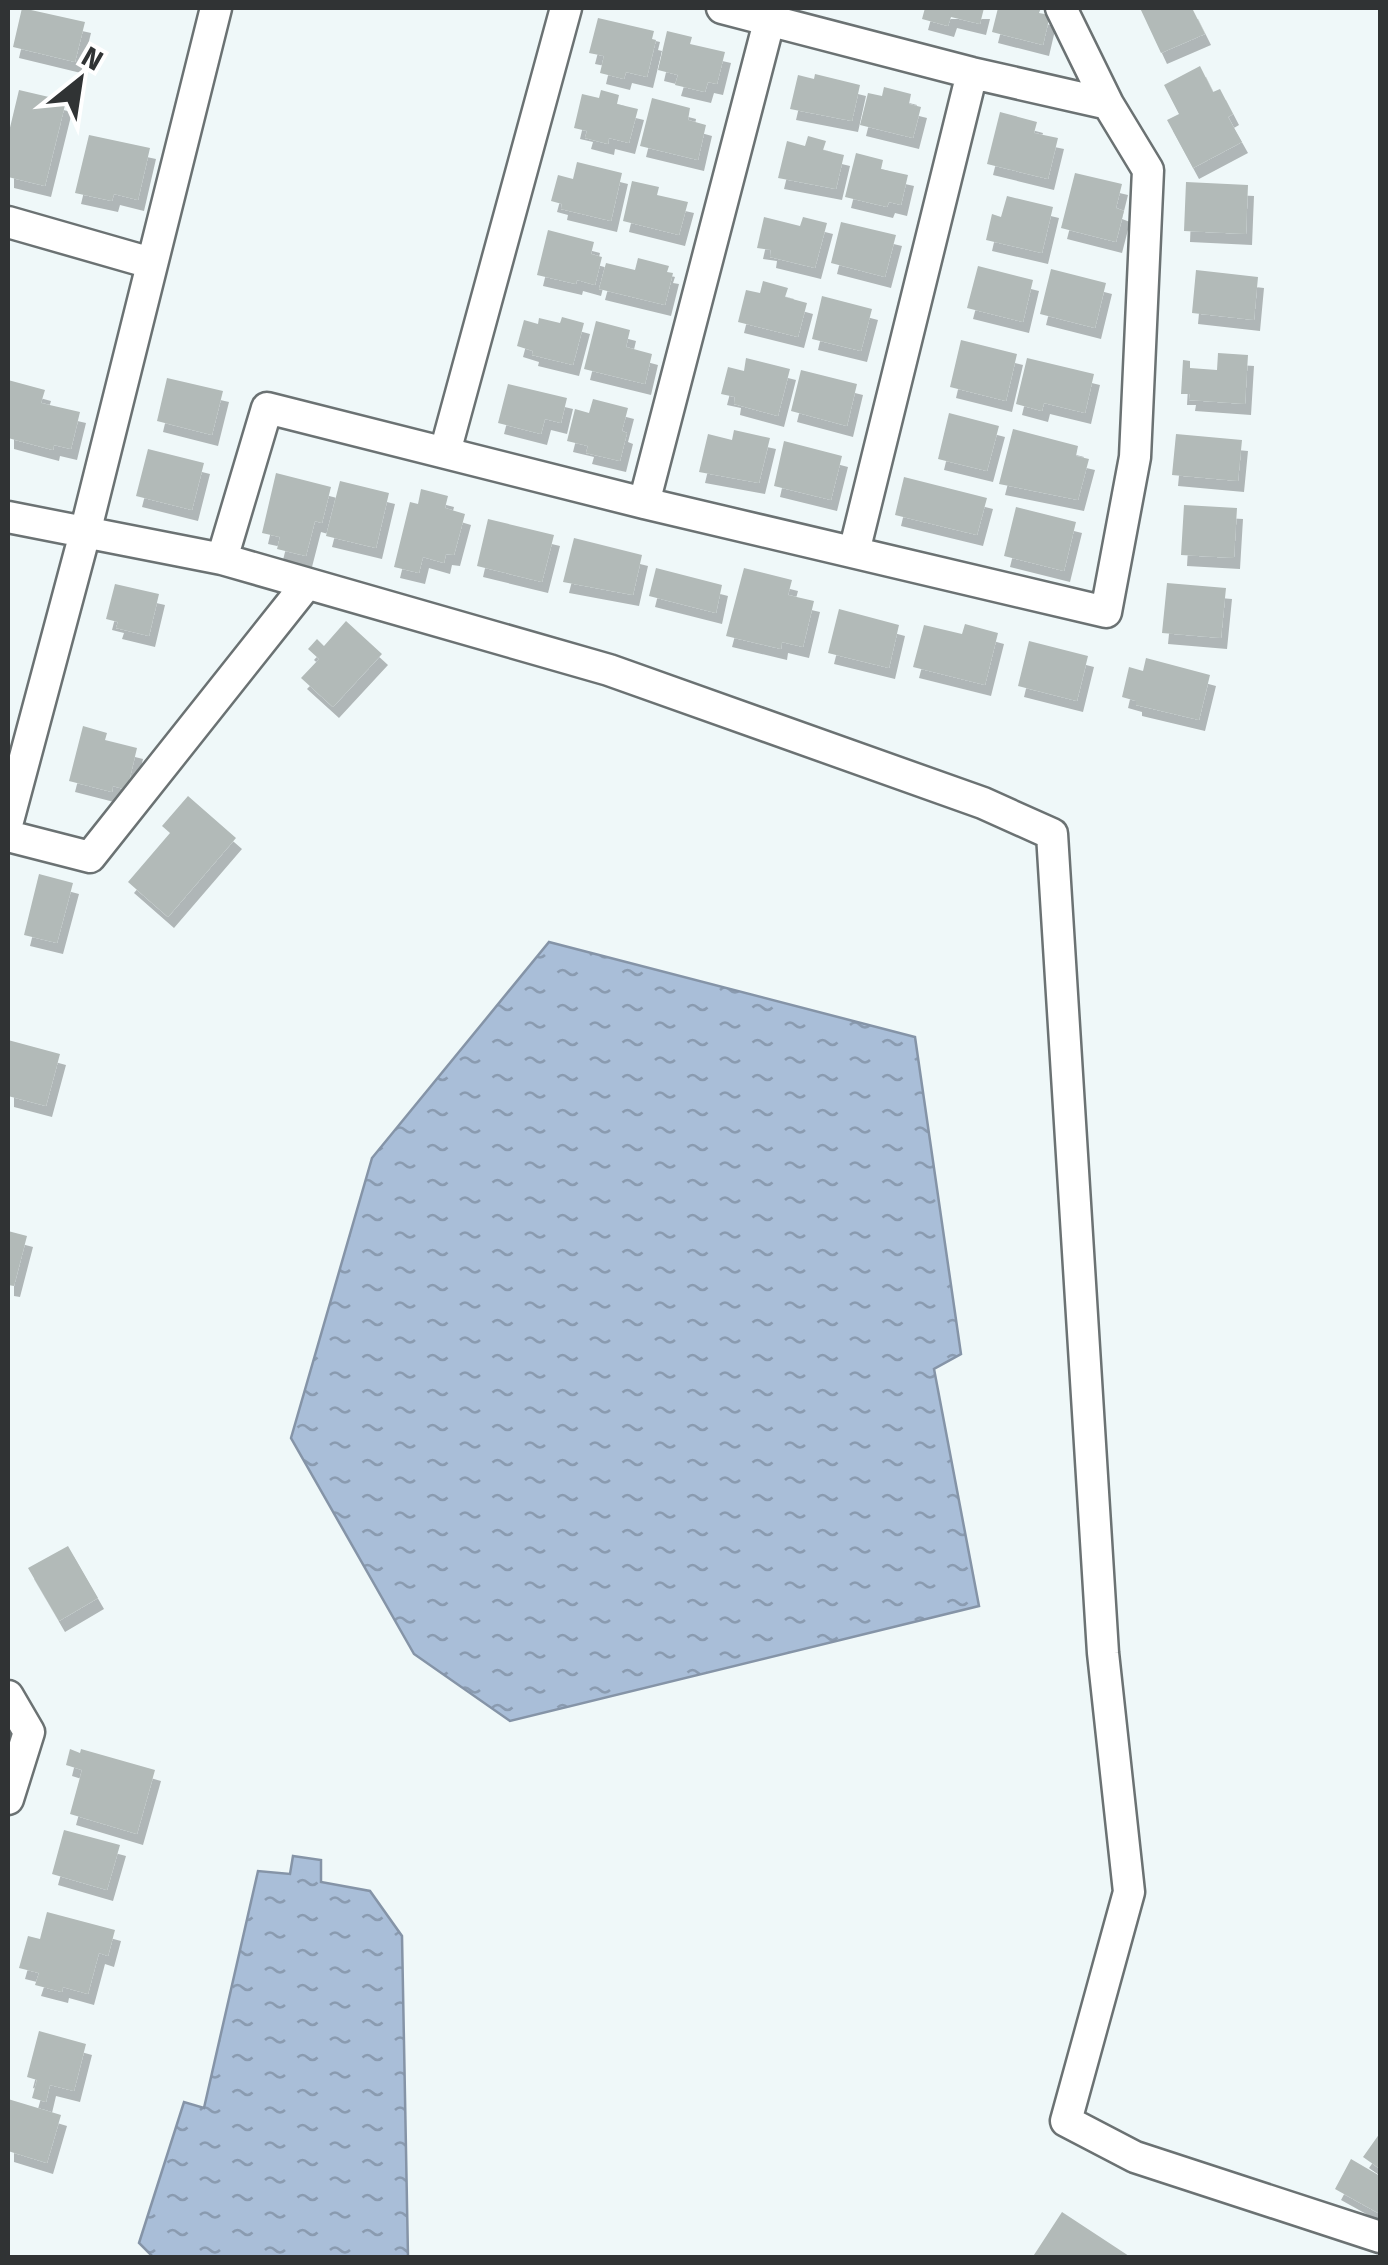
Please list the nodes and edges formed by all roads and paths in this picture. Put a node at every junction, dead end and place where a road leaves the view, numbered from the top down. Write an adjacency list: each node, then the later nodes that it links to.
1 (216, 8): 9 (street)
2 (566, 8): 10 (street)
3 (722, 8): 5 (street)
4 (1061, 8): 7 (street)
5 (770, 18): 6 (street); 11 (street)
6 (972, 74): 7 (street); 14 (street)
7 (1108, 104): 14 (street)
8 (8, 222): 9 (street)
9 (151, 262): 13 (street)
10 (445, 452): 11 (street); 15 (street)
11 (644, 503): 14 (street)
12 (8, 517): 13 (street)
13 (84, 534): 15 (street); 17 (street)
14 (854, 552)
15 (222, 559): 16 (street)
16 (306, 585): 18 (street); 21 (street)
17 (8, 821)
18 (8, 836)
19 (8, 1696): 20 (street)
20 (8, 1799)
21 (1380, 2236)

